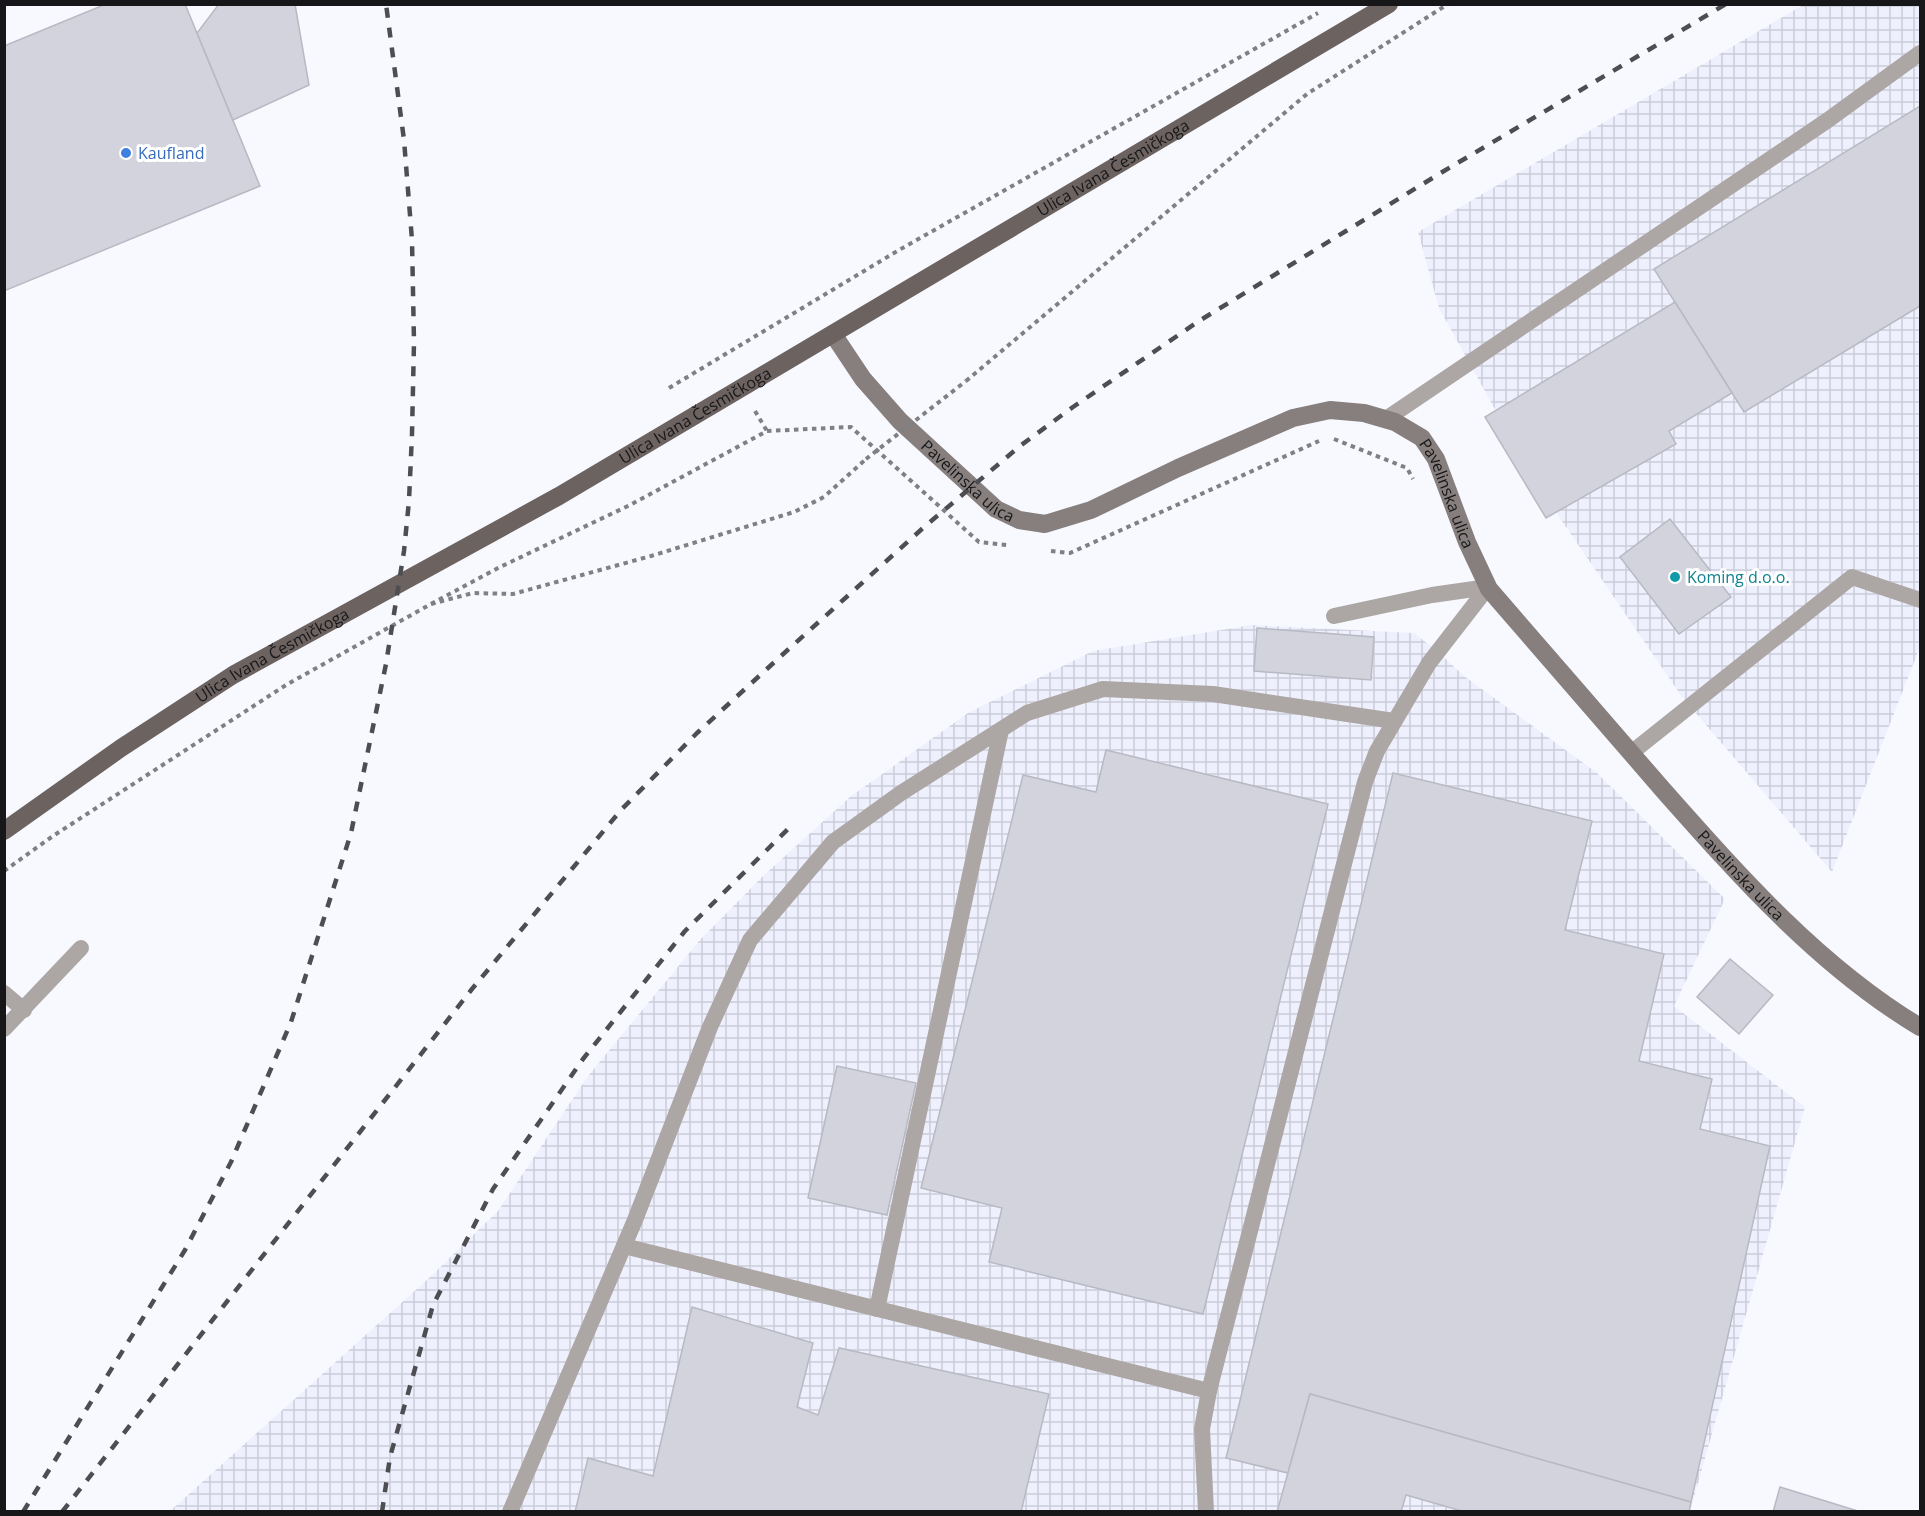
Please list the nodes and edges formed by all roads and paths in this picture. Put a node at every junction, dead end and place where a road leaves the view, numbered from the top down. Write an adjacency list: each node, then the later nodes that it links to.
1 (1389, 4): 5 (main road, Ulica Ivana Česmičkoga)
2 (1448, 4): 11 (path, bridge)
3 (1322, 10): 6 (path)
4 (1920, 53): 7 (lane)
5 (833, 334): 7 (main road, Pavelinska ulica); 16 (main road, Ulica Ivana Česmičkoga)
6 (669, 388)
7 (1386, 419): 9 (main road, Pavelinska ulica)
8 (767, 431): 11 (path)
9 (1488, 587): 12 (lane); 13 (lane); 15 (main road, Pavelinska ulica)
10 (1920, 600): 15 (lane)
11 (431, 604): 17 (path)
12 (1334, 616)
13 (1394, 722): 14 (lane); 25 (lane)
14 (1001, 730): 23 (lane); 24 (lane)
15 (1631, 753): 21 (main road, Pavelinska ulica)
16 (4, 831)
17 (4, 871)
18 (81, 948): 20 (lane)
19 (4, 993): 20 (lane)
20 (24, 1010): 22 (lane)
21 (1920, 1027)
22 (4, 1029)
23 (624, 1246): 24 (lane); 26 (lane)
24 (877, 1309): 25 (lane)
25 (1209, 1390): 27 (lane)
26 (510, 1512)
27 (1206, 1512)

